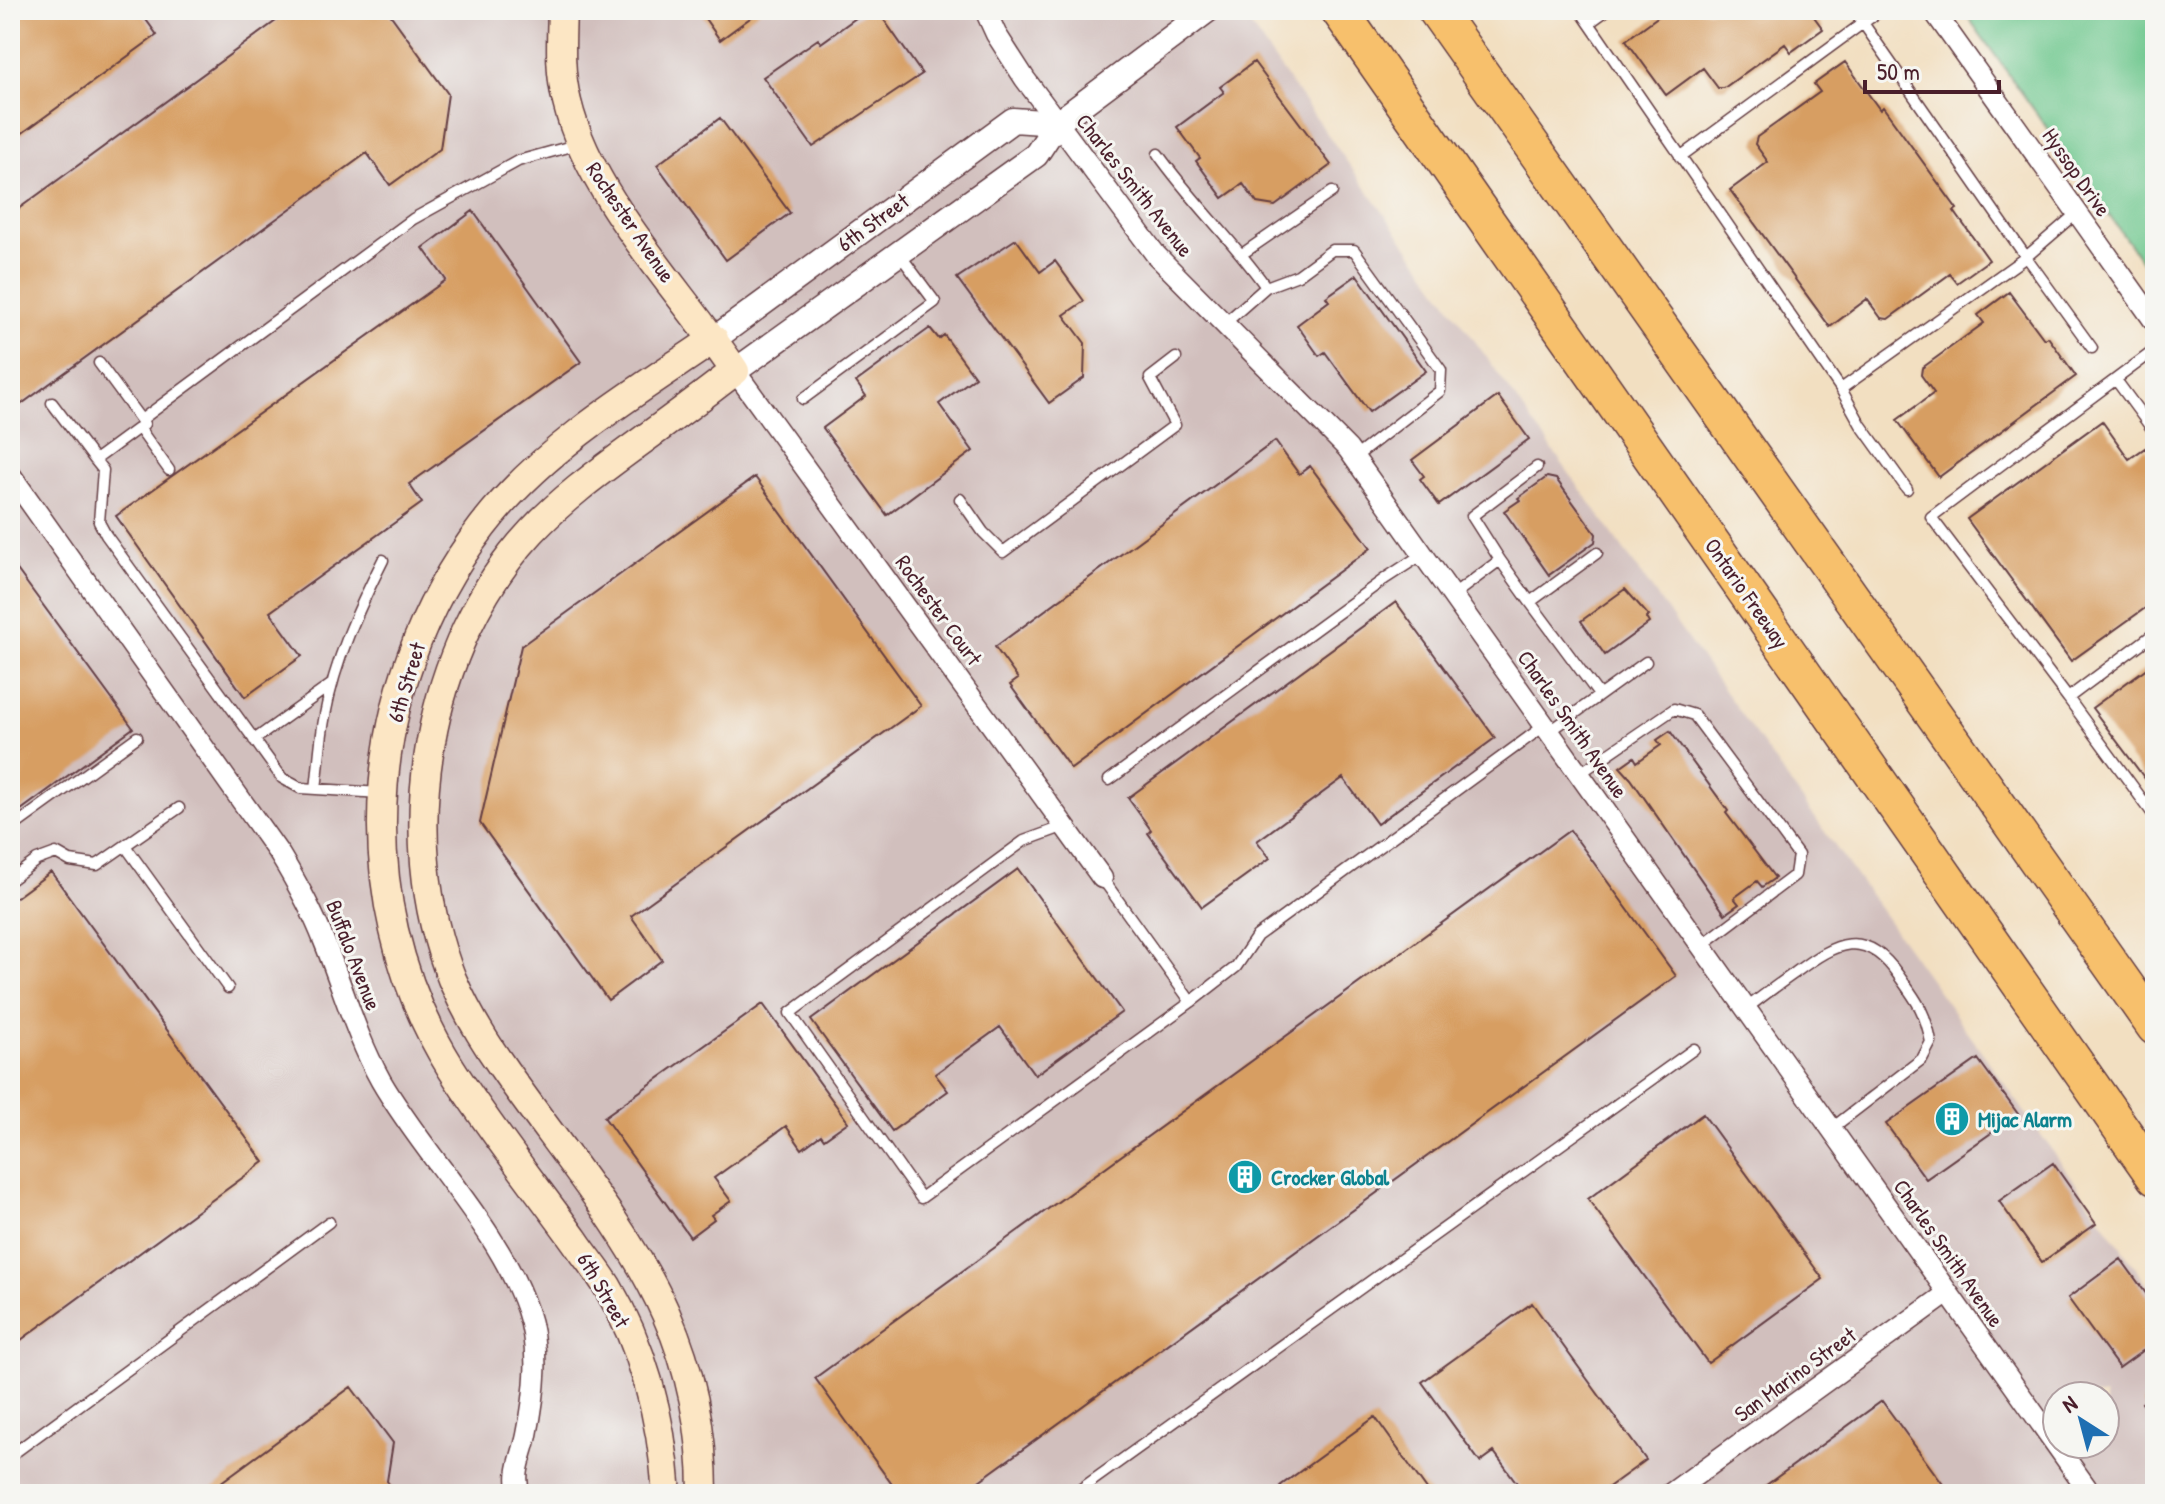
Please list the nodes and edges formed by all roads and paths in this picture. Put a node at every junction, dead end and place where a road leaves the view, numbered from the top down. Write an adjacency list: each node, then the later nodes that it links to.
1 (562, 10): 14 (main road, Rochester Avenue)
2 (985, 10): 13 (street, Charles Smith Avenue)
3 (1208, 10): 13 (street, 6th Street)
4 (1339, 10): 76 (highway, Ontario Freeway)
5 (1436, 10): 73 (highway)
6 (1580, 10): 11 (lane)
7 (1607, 10): 11 (lane)
8 (1854, 10): 12 (lane)
9 (1881, 10): 12 (lane)
10 (1933, 10): 18 (street, Hyssop Drive)
11 (1589, 23): 16 (lane)
12 (1863, 23): 16 (lane); 21 (lane)
13 (1057, 123): 19 (street, 6th Street); 24 (street, Charles Smith Avenue); 25 (street, 6th Street)
14 (581, 143): 25 (main road, Rochester Avenue); 35 (lane)
15 (1158, 154): 20 (lane)
16 (1680, 157): 32 (lane)
17 (1332, 192): 20 (lane)
18 (2077, 213): 21 (lane); 23 (street, Hyssop Drive)
19 (898, 253): 30 (street, 6th Street); 33 (lane)
20 (1242, 254): 22 (lane)
21 (2026, 257): 26 (lane); 32 (lane)
22 (1266, 287): 24 (lane); 37 (lane)
23 (2155, 322)
24 (1224, 324): 37 (street, Charles Smith Avenue)
25 (714, 339): 30 (main road, Rochester Avenue); 61 (main road, 6th Street)
26 (2092, 348)
27 (2155, 350): 31 (lane)
28 (1176, 358): 43 (lane)
29 (99, 363): 35 (lane)
30 (735, 371): 64 (street, Rochester Court); 82 (main road, 6th Street)
31 (2116, 380): 36 (lane); 54 (lane)
32 (1841, 389): 42 (lane)
33 (803, 399)
34 (52, 403): 38 (lane)
35 (140, 424): 38 (lane); 40 (lane)
36 (2155, 433)
37 (1354, 458): 45 (street, Charles Smith Avenue)
38 (95, 460): 57 (lane)
39 (1537, 467): 47 (lane)
40 (169, 470)
41 (10, 474): 80 (street, Buffalo Avenue)
42 (1907, 489)
43 (960, 499)
44 (1597, 553): 49 (lane)
45 (1423, 554): 48 (street, Charles Smith Avenue); 59 (lane)
46 (383, 560): 52 (lane)
47 (1500, 560): 48 (lane); 49 (lane)
48 (1452, 596): 55 (street, Charles Smith Avenue)
49 (1530, 602): 53 (lane)
50 (2155, 633): 54 (lane)
51 (1646, 662): 53 (lane)
52 (332, 684): 57 (lane); 60 (lane)
53 (1599, 695): 55 (lane)
54 (2068, 698): 63 (lane)
55 (1547, 729): 58 (street, Charles Smith Avenue); 71 (lane)
56 (137, 737): 65 (lane)
57 (254, 740): 60 (lane)
58 (1579, 774): 69 (street, Charles Smith Avenue); 69 (lane)
59 (1109, 780)
60 (316, 789): 61 (lane)
61 (382, 793): 81 (main road, 6th Street)
62 (179, 808): 66 (lane)
63 (2155, 817)
64 (1065, 826): 67 (street, Rochester Court); 71 (lane)
65 (10, 829)
66 (126, 847): 68 (lane); 70 (lane)
67 (1102, 878): 71 (lane)
68 (10, 880)
69 (1701, 946): 72 (street, Charles Smith Avenue)
70 (228, 988)
71 (1191, 1002)
72 (1746, 1009): 75 (street, Charles Smith Avenue); 75 (lane)
73 (2155, 1027)
74 (1694, 1049): 83 (lane)
75 (1831, 1129): 78 (street, Charles Smith Avenue)
76 (2155, 1177)
77 (329, 1222): 79 (lane)
78 (1948, 1293): 84 (street, San Marino Street); 85 (street, Charles Smith Avenue)
79 (10, 1456)
80 (520, 1494)
81 (667, 1494)
82 (703, 1494)
83 (1074, 1494)
84 (1670, 1494)
85 (2091, 1494)

